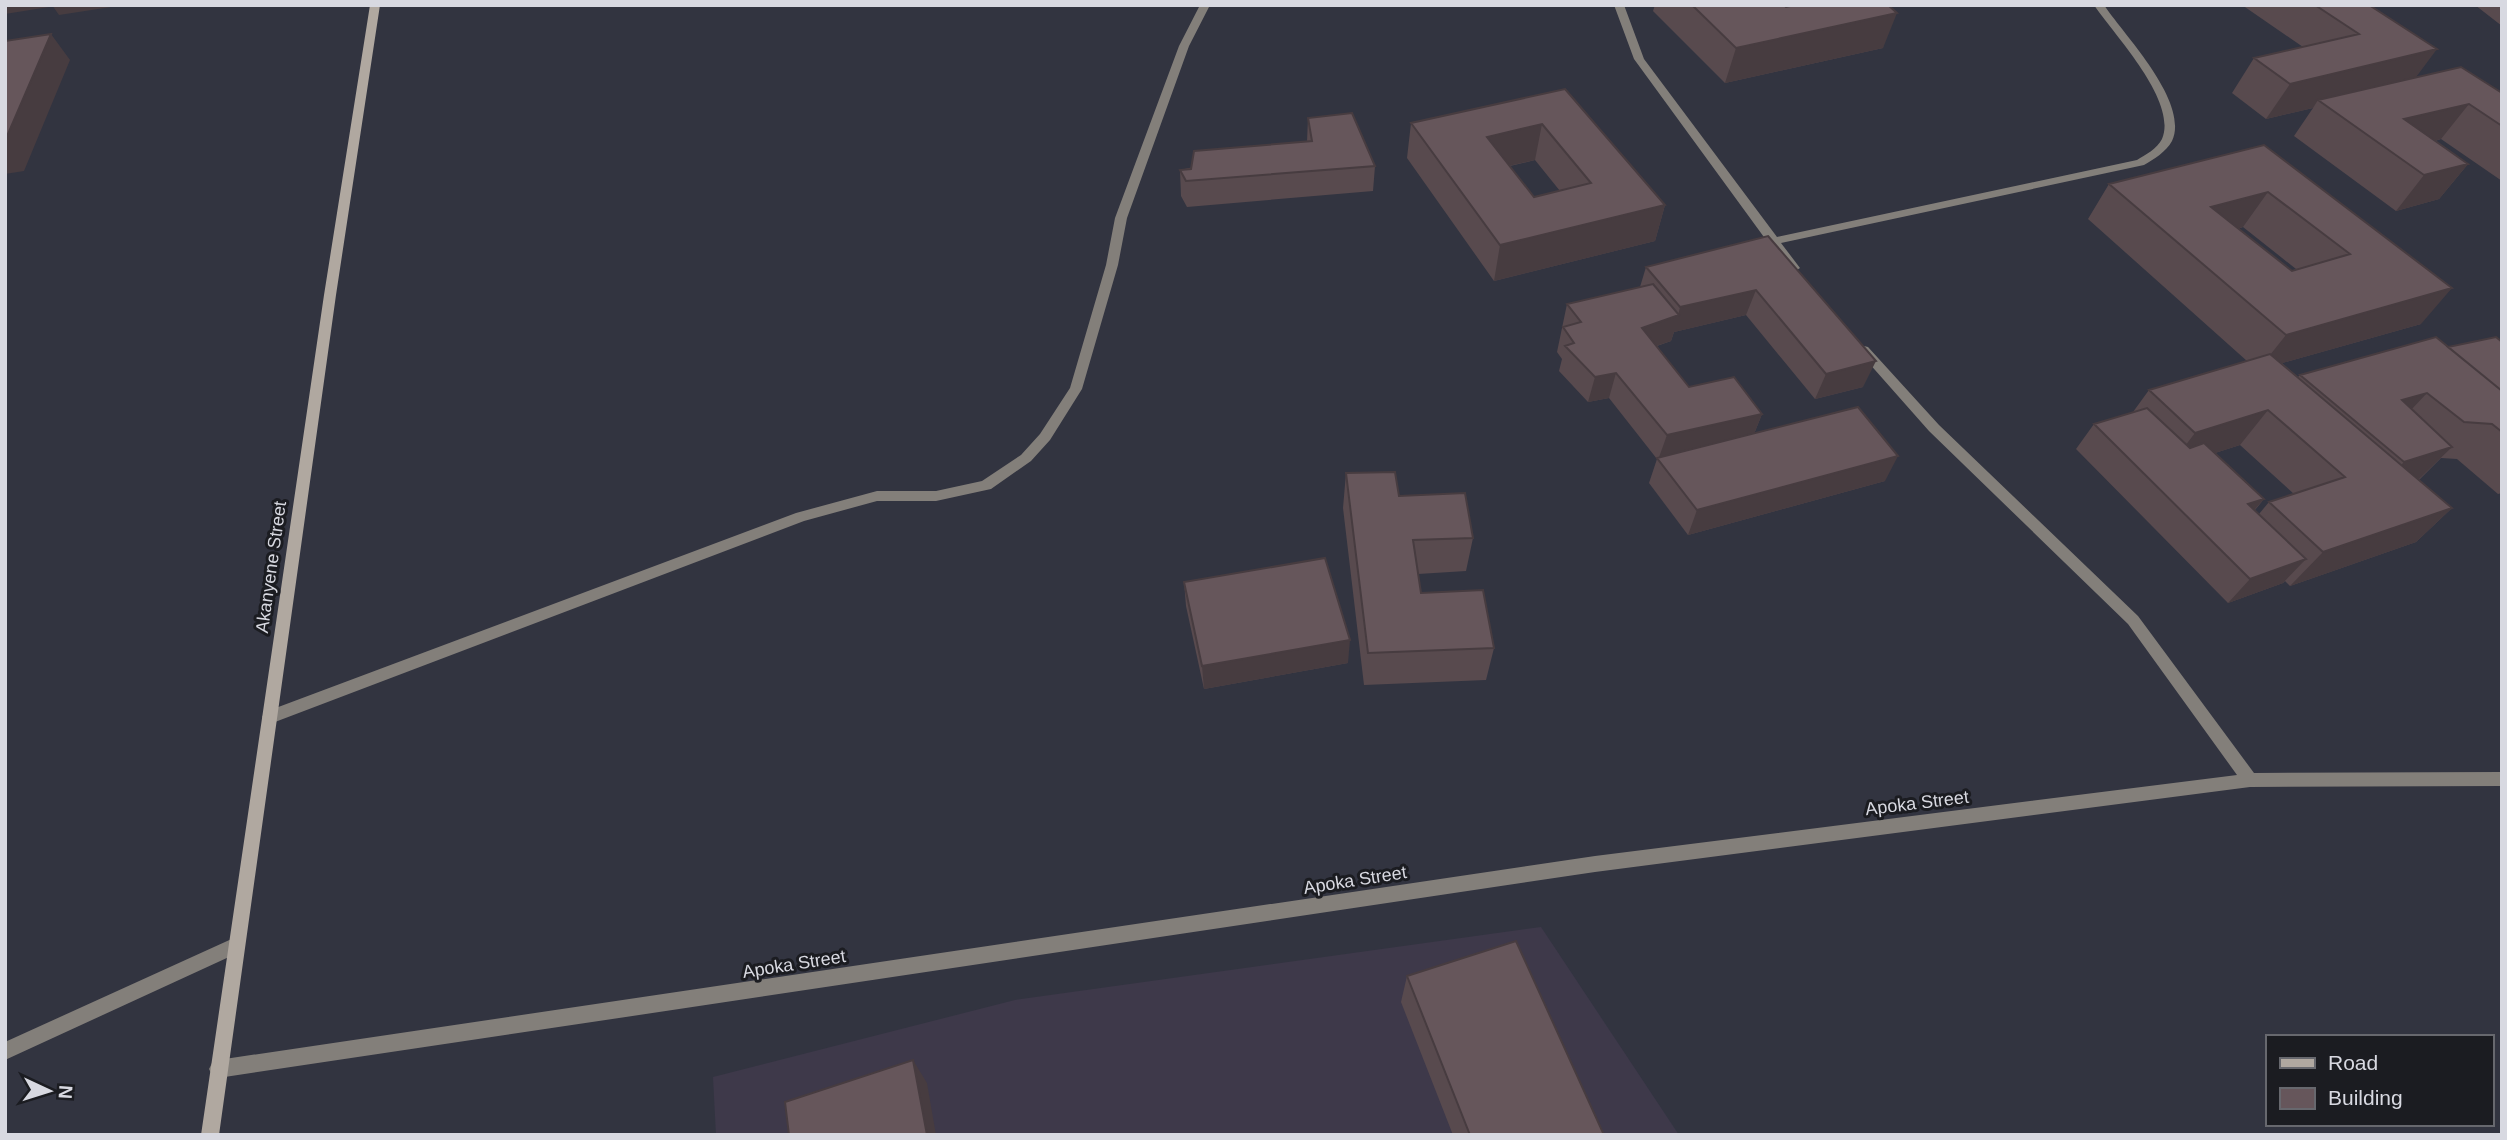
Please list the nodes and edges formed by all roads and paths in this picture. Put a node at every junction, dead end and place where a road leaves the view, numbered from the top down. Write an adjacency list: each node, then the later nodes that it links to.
1 (375, 5): 8 (street, Akanyene Street)
2 (1205, 5): 8 (street)
3 (1619, 5): 5 (street)
4 (2099, 5): 5 (street)
5 (1773, 242): 6 (street)
6 (1806, 283)
7 (1851, 335): 10 (street)
8 (270, 717): 11 (street, Akanyene Street)
9 (2502, 779): 10 (street, Apoka Street)
10 (2250, 780): 13 (street, Apoka Street)
11 (236, 945): 12 (street); 13 (street, Akanyene Street)
12 (5, 1051)
13 (218, 1069): 14 (street, Akanyene Street)
14 (210, 1135)

